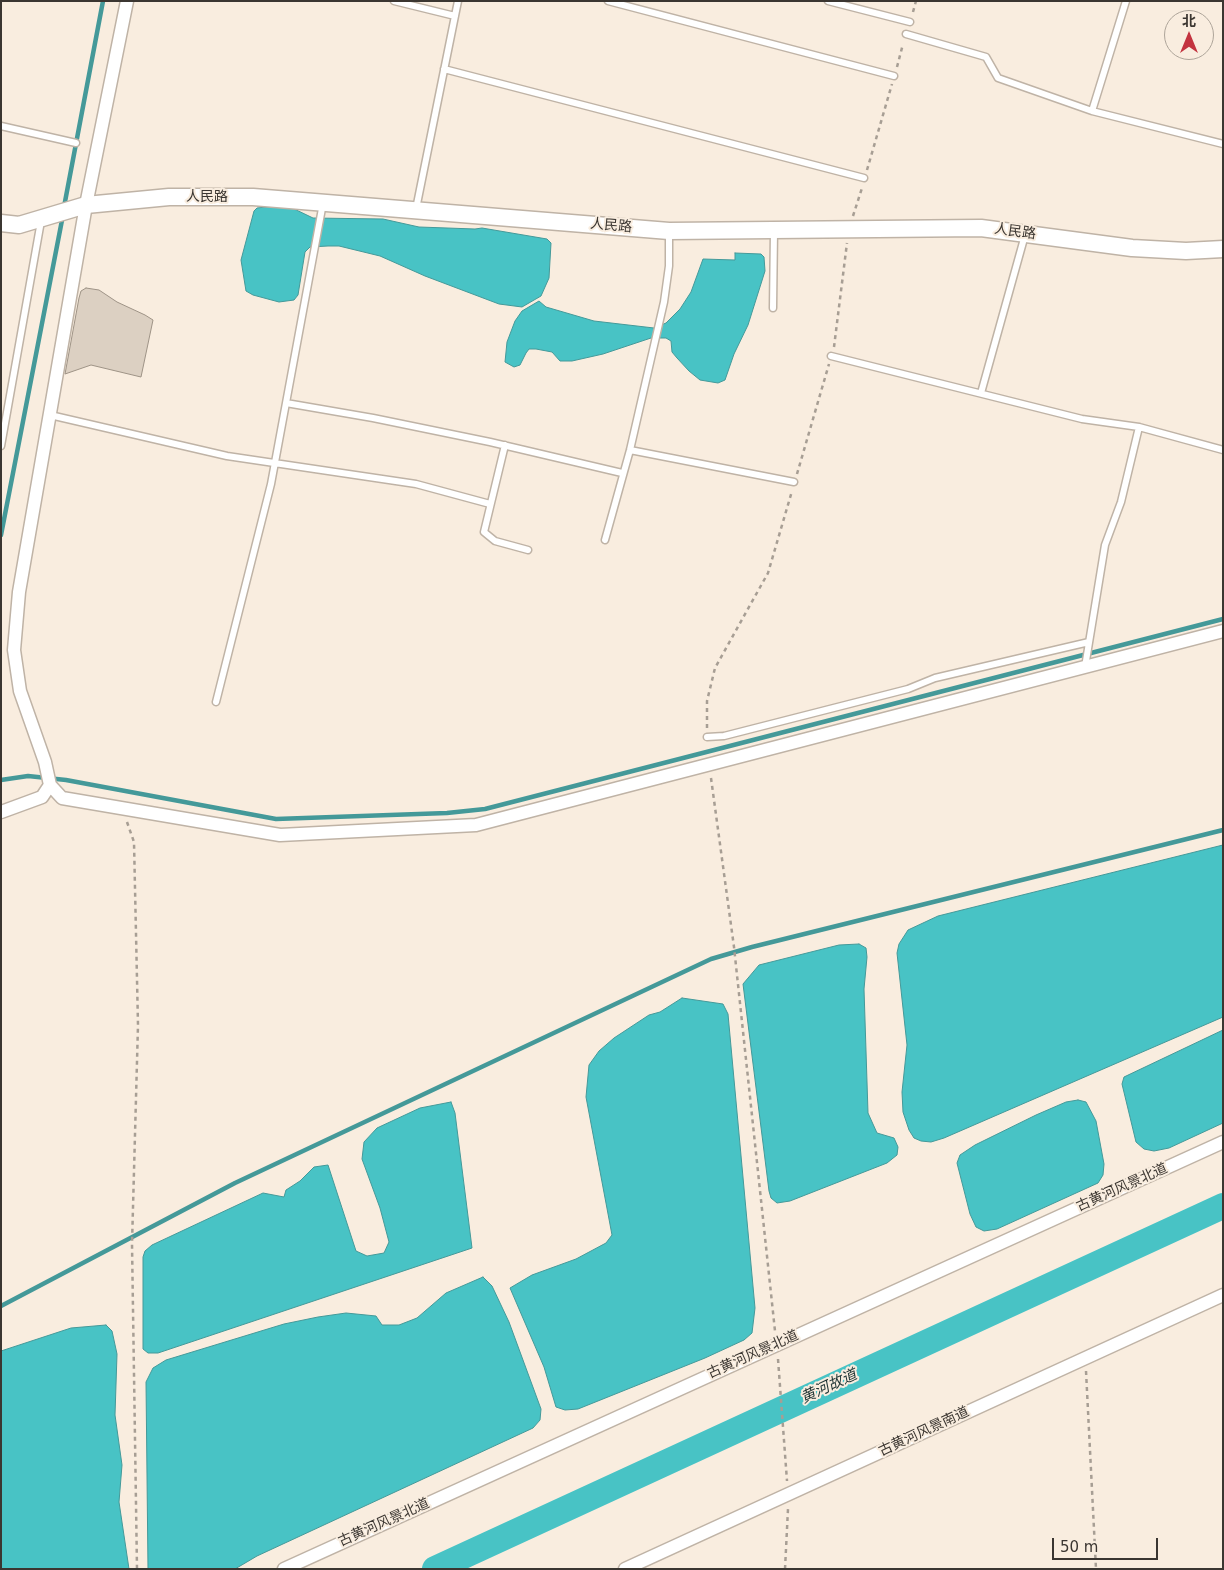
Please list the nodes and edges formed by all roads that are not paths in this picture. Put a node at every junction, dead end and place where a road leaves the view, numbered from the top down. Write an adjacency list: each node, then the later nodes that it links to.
1 (127, 1): 18 (street)
2 (394, 1): 7 (lane)
3 (458, 1): 7 (lane)
4 (608, 1): 11 (lane)
5 (828, 1): 8 (lane)
6 (1126, 1): 12 (lane)
7 (455, 16): 10 (lane)
8 (910, 22)
9 (906, 34): 12 (lane)
10 (444, 69): 16 (lane); 19 (lane)
11 (894, 76)
12 (1092, 111): 15 (lane)
13 (1, 126): 14 (lane)
14 (76, 142)
15 (1223, 144)
16 (864, 178)
17 (324, 202): 18 (street, 人民路); 19 (street, 人民路); 29 (lane)
18 (86, 205): 20 (street, 人民路); 30 (street)
19 (416, 209): 22 (street, 人民路)
20 (56, 214): 21 (street, 人民路); 33 (lane)
21 (1, 223)
22 (669, 231): 23 (street, 人民路); 34 (lane)
23 (774, 231): 24 (street, 人民路); 26 (lane)
24 (1025, 234): 25 (street, 人民路); 28 (lane)
25 (1223, 250)
26 (773, 308)
27 (831, 356): 28 (lane)
28 (981, 394): 31 (lane)
29 (286, 403): 32 (lane); 36 (lane)
30 (50, 415): 36 (lane); 47 (street)
31 (1138, 427): 35 (lane); 43 (lane)
32 (505, 445): 37 (lane); 39 (lane)
33 (1, 446)
34 (630, 450): 37 (lane); 38 (lane)
35 (1223, 450)
36 (274, 463): 39 (lane); 45 (lane)
37 (622, 473): 40 (lane)
38 (794, 482)
39 (490, 504): 41 (lane)
40 (605, 540)
41 (528, 550)
42 (1223, 631): 44 (street)
43 (1088, 645): 44 (lane); 46 (lane)
44 (1085, 664): 47 (street)
45 (216, 702)
46 (707, 737)
47 (49, 780): 48 (street)
48 (1, 812)
49 (1223, 1142): 51 (street, 古黄河风景北道)
50 (1223, 1295): 52 (street, 古黄河风景南道)
51 (284, 1569)
52 (625, 1569)

